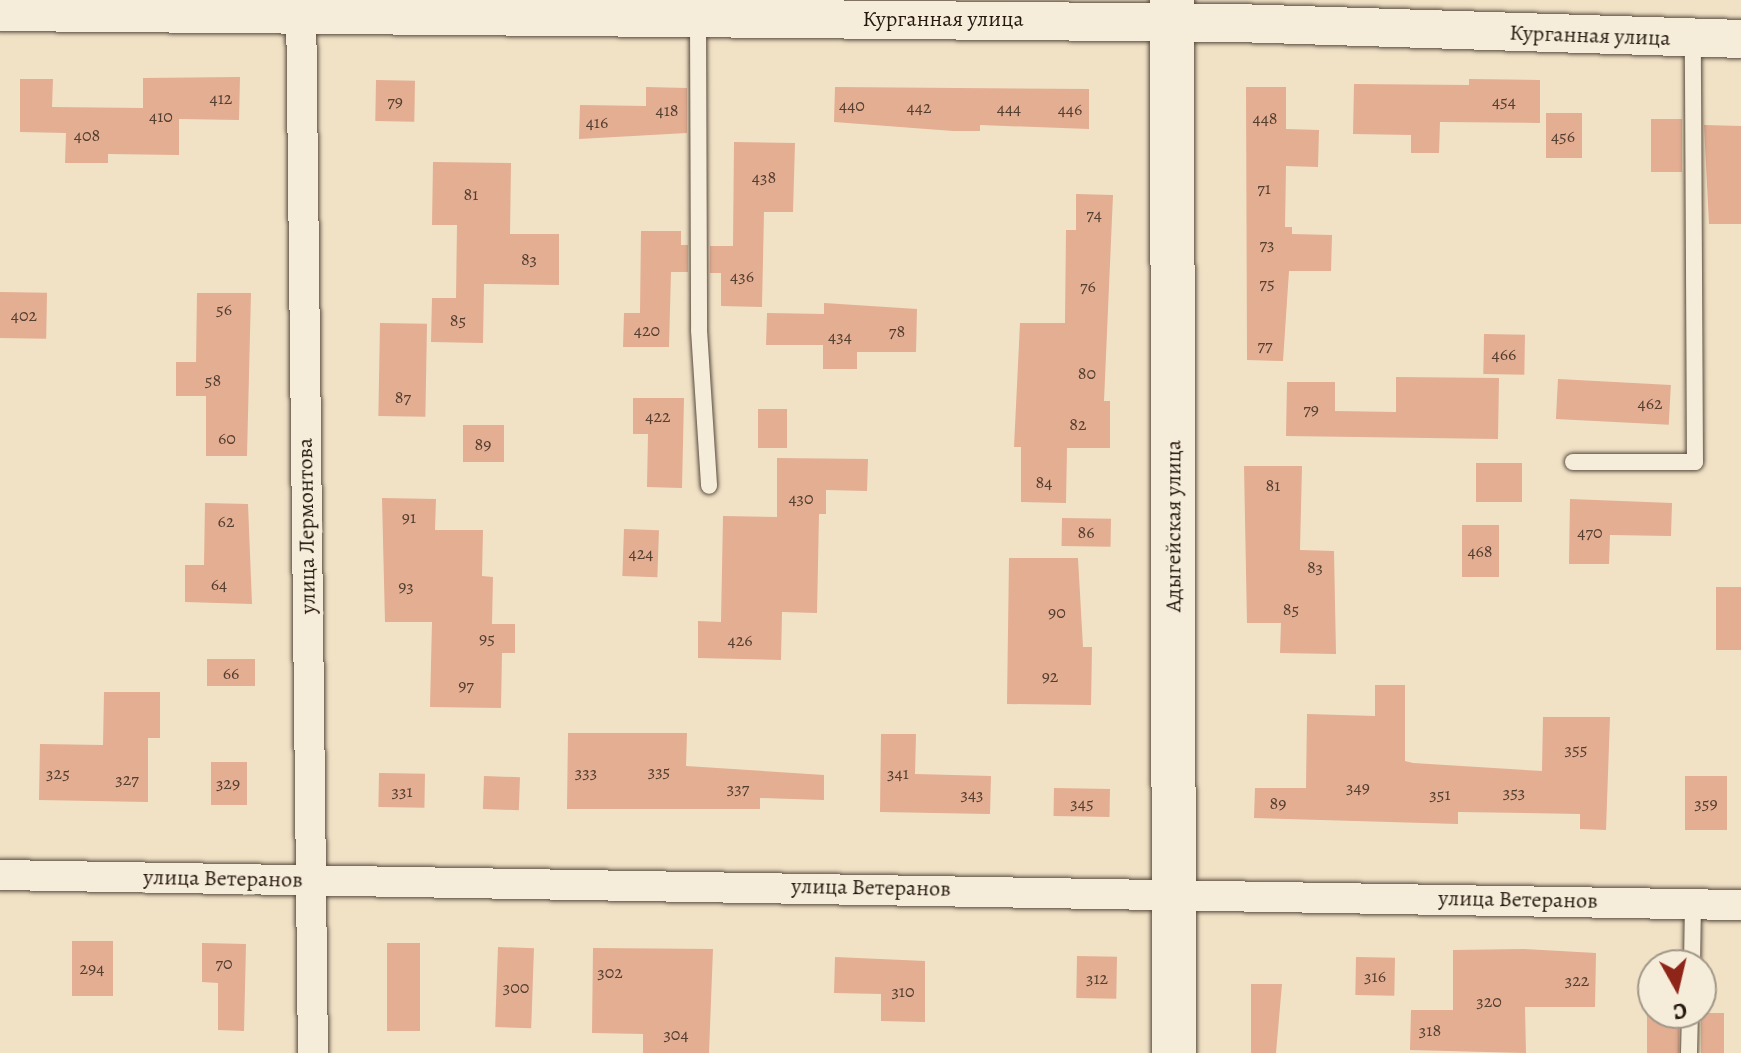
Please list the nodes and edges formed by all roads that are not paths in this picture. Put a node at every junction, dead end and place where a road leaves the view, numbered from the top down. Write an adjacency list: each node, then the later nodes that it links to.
1 (301, 7): 3 (street, Курганная улица); 4 (street, Курганная улица); 10 (street, улица Лермонтова)
2 (1172, 11): 4 (street, Курганная улица); 5 (street, Курганная улица); 11 (main road, Адыгейская улица)
3 (0, 12)
4 (698, 18): 8 (lane)
5 (1693, 39): 6 (street, Курганная улица); 7 (lane)
6 (1741, 39)
7 (1573, 462)
8 (709, 486)
9 (0, 875): 10 (street, улица Ветеранов)
10 (312, 881): 11 (street, улица Ветеранов); 16 (street, улица Лермонтова)
11 (1173, 892): 12 (street, улица Ветеранов); 17 (main road, Адыгейская улица)
12 (1693, 903): 13 (street, улица Ветеранов); 14 (lane)
13 (1741, 905)
14 (1692, 949)
15 (1690, 1029): 18 (lane)
16 (313, 1053)
17 (1174, 1053)
18 (1689, 1053)

